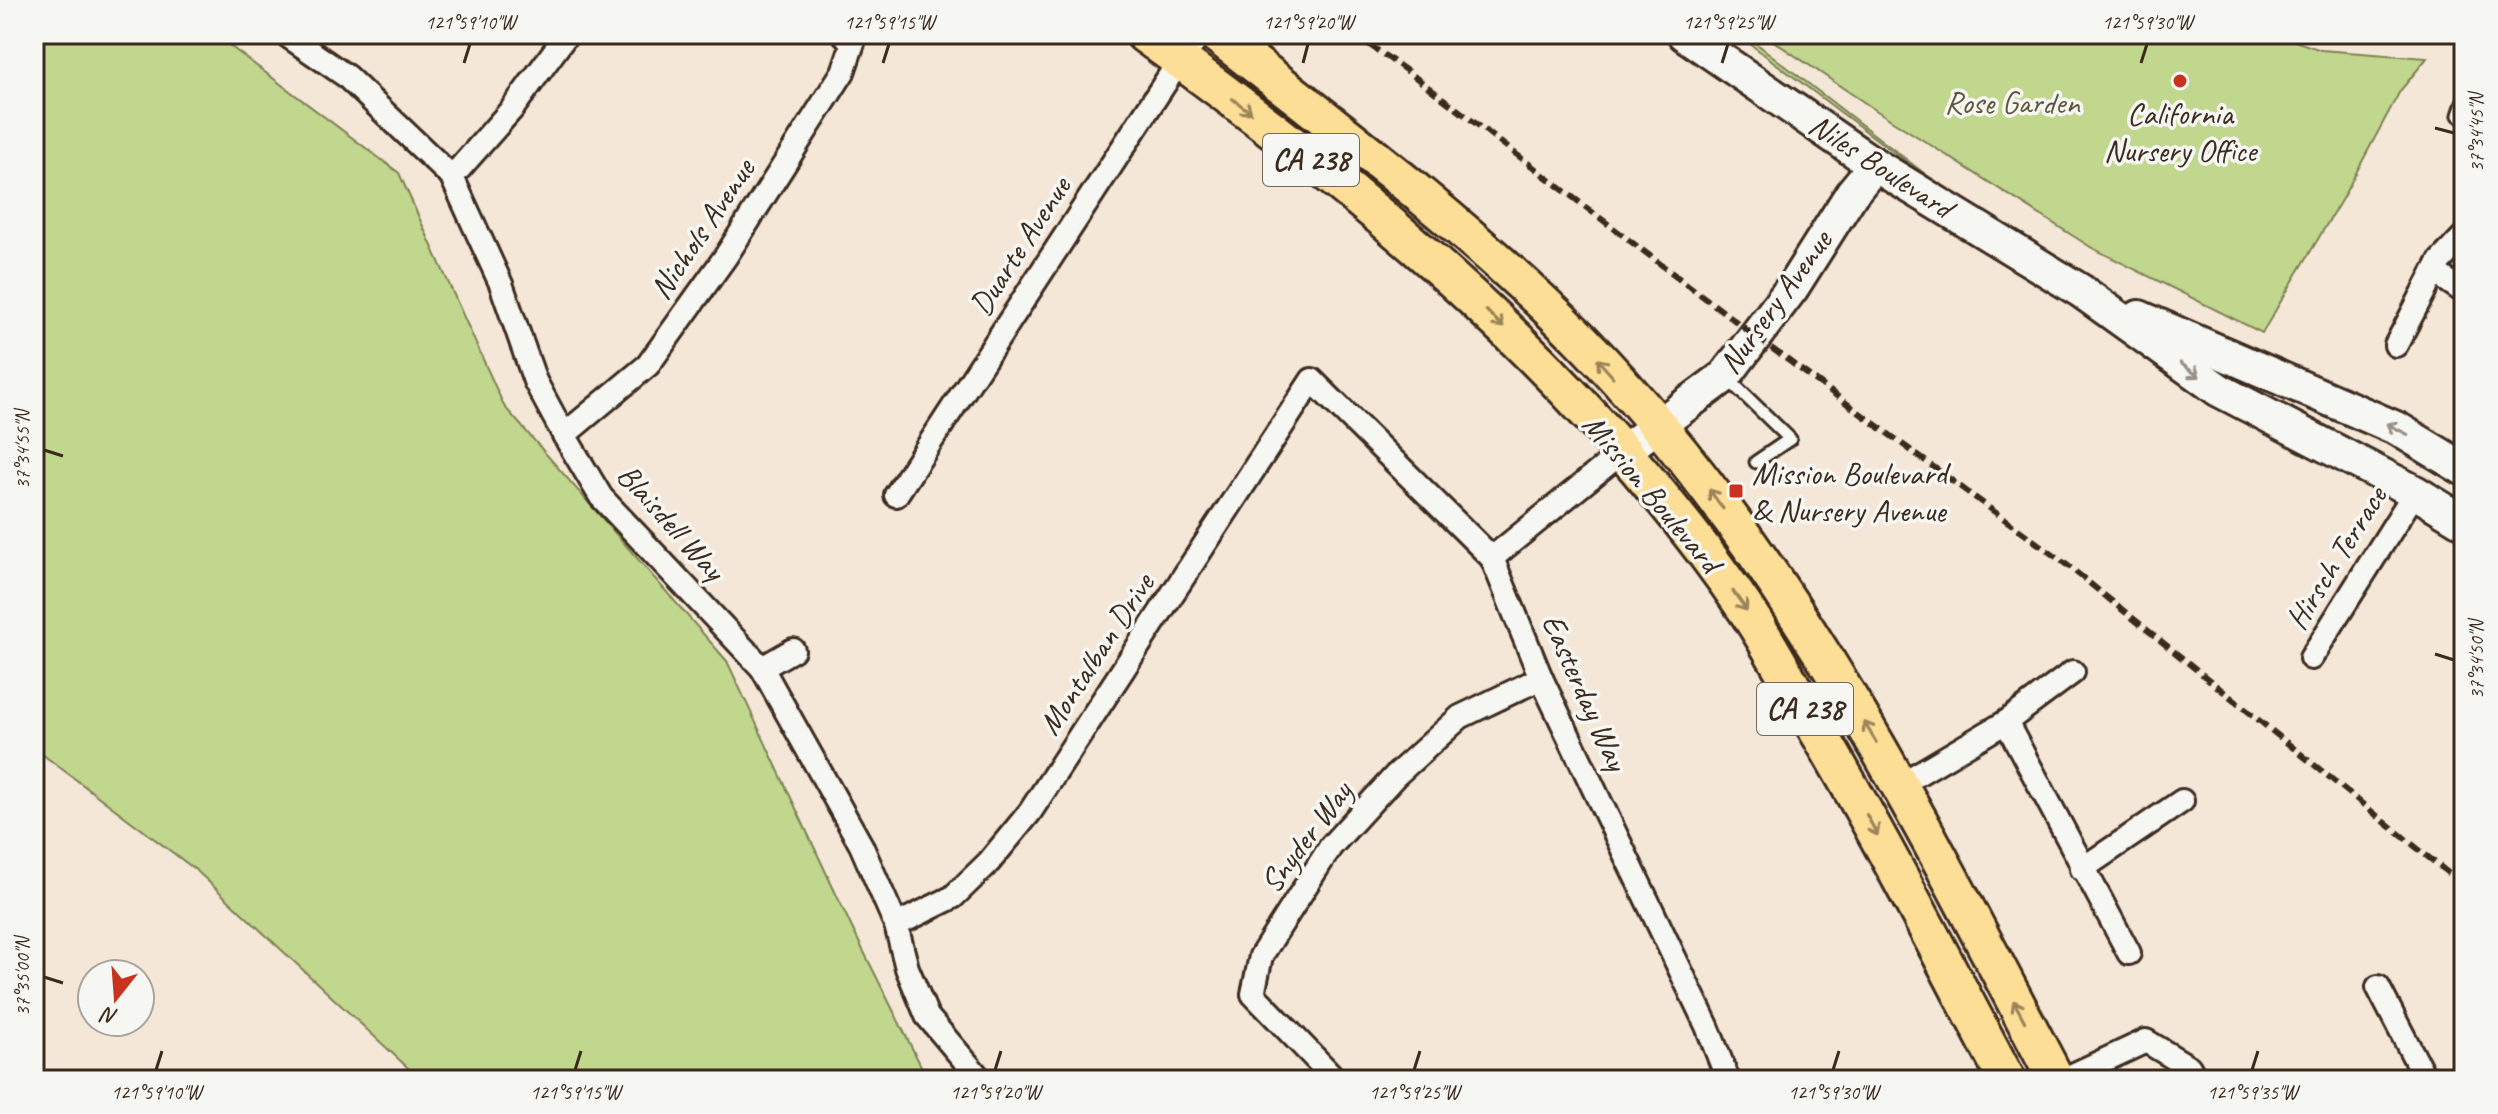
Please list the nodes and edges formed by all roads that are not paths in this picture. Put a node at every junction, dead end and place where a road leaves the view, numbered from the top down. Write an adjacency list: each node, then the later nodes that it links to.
1 (285, 34): 11 (street, Blaisdell Way)
2 (567, 34): 11 (street)
3 (844, 34): 20 (street, Nichols Avenue)
4 (1144, 34): 7 (main road, Mission Boulevard / CA 238)
5 (1216, 34): 19 (main road, Mission Boulevard / CA 238, one-way to 5)
6 (1684, 34): 10 (main road, Niles Boulevard)
7 (1191, 47): 21 (main road, Mission Boulevard / CA 238, one-way to 21); 25 (street, Duarte Avenue)
8 (2464, 100): 9 (lane)
9 (2464, 119)
10 (1875, 165): 14 (main road, Niles Boulevard); 17 (main road, Nursery Avenue)
11 (452, 177): 20 (street, Blaisdell Way)
12 (2464, 236): 13 (street)
13 (2436, 273): 15 (street); 16 (street)
14 (2081, 291): 23 (main road, Niles Boulevard, one-way to 14); 24 (main road, Niles Boulevard, one-way to 24)
15 (2464, 292)
16 (2396, 345)
17 (1725, 376): 19 (main road, Nursery Avenue); 22 (lane)
18 (1312, 380): 27 (street, Easterday Way); 37 (street, Montalban Drive)
19 (1657, 427): 21 (main road, Nursery Avenue); 34 (main road, Mission Boulevard / CA 238, one-way to 19)
20 (564, 435): 30 (street, Blaisdell Way)
21 (1621, 453): 27 (street); 43 (main road, Mission Boulevard / CA 238, one-way to 43)
22 (1756, 462)
23 (2464, 469)
24 (2415, 492): 26 (main road, Niles Boulevard); 29 (street, Hirsch Terrace)
25 (896, 495)
26 (2464, 522)
27 (1492, 558): 32 (street, Easterday Way)
28 (793, 650): 30 (street)
29 (2311, 658)
30 (762, 668): 37 (street, Blaisdell Way)
31 (2073, 672): 33 (street)
32 (1541, 678): 41 (street, Snyder Way); 42 (street, Easterday Way)
33 (2006, 722): 34 (street); 36 (street)
34 (1901, 784): 44 (main road, Mission Boulevard / CA 238, one-way to 34)
35 (2182, 801): 36 (street)
36 (2082, 869): 38 (street)
37 (896, 925): 40 (street, Blaisdell Way)
38 (2129, 953)
39 (2378, 987): 47 (street)
40 (981, 1080)
41 (1336, 1080)
42 (1728, 1080)
43 (2007, 1080)
44 (2056, 1080)
45 (2062, 1080): 46 (street)
46 (2196, 1080)
47 (2426, 1080)

